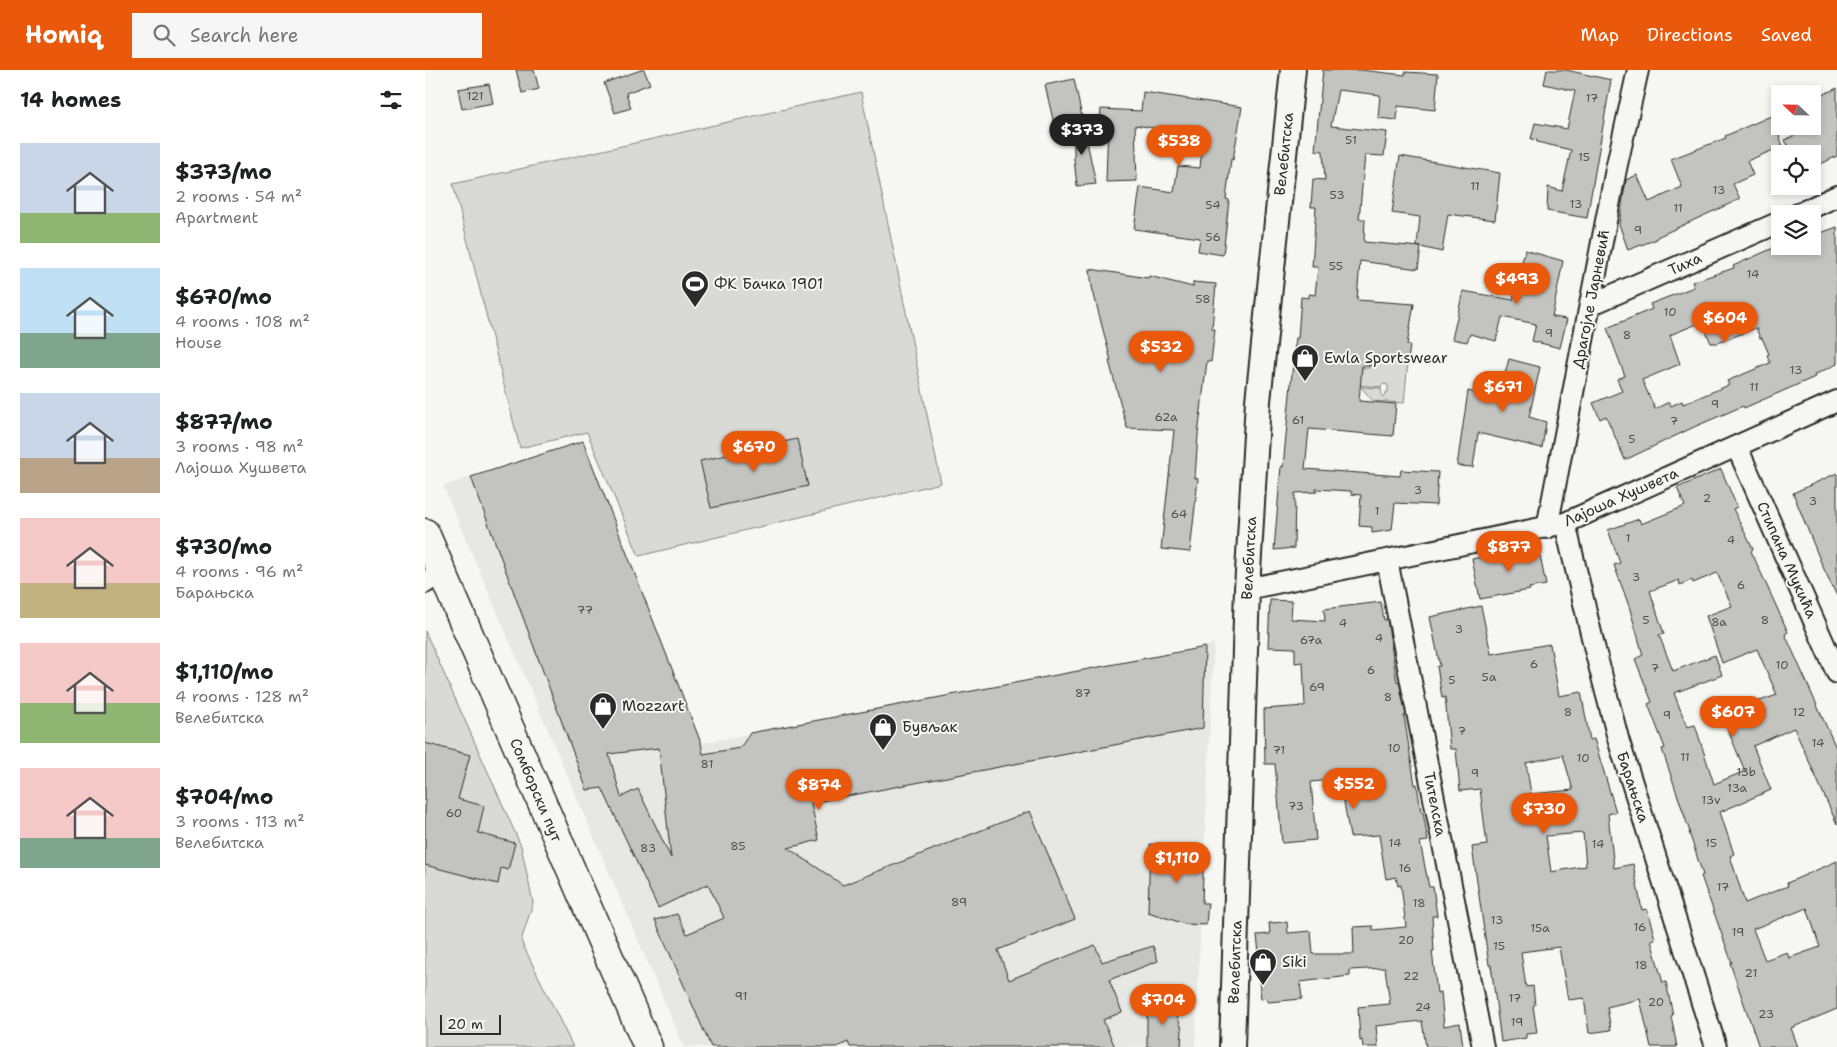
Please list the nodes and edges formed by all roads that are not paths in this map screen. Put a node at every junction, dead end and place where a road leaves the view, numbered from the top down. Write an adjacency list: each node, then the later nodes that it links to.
1 (1293, 70): 13 (street, Велебитска)
2 (1638, 70): 6 (street, Драгојле Јарневић)
3 (1837, 196): 4 (street)
4 (1818, 205)
5 (1771, 226): 6 (street, Тиха)
6 (1590, 306): 9 (street, Драгојле Јарневић)
7 (1837, 402): 8 (street, Лајоша Хушвета)
8 (1737, 446): 9 (street, Лајоша Хушвета); 14 (street, Стипана Мукића)
9 (1556, 526): 11 (street, Лајоша Хушвета); 18 (street, Барањска)
10 (425, 533): 12 (main road, Сомборски пут)
11 (1387, 560): 13 (street, Лајоша Хушвета); 17 (street, Тителска)
12 (433, 577): 15 (main road, Сомборски пут)
13 (1247, 589): 16 (street, Велебитска)
14 (1837, 672)
15 (648, 1047)
16 (1233, 1047)
17 (1483, 1047)
18 (1716, 1047)

